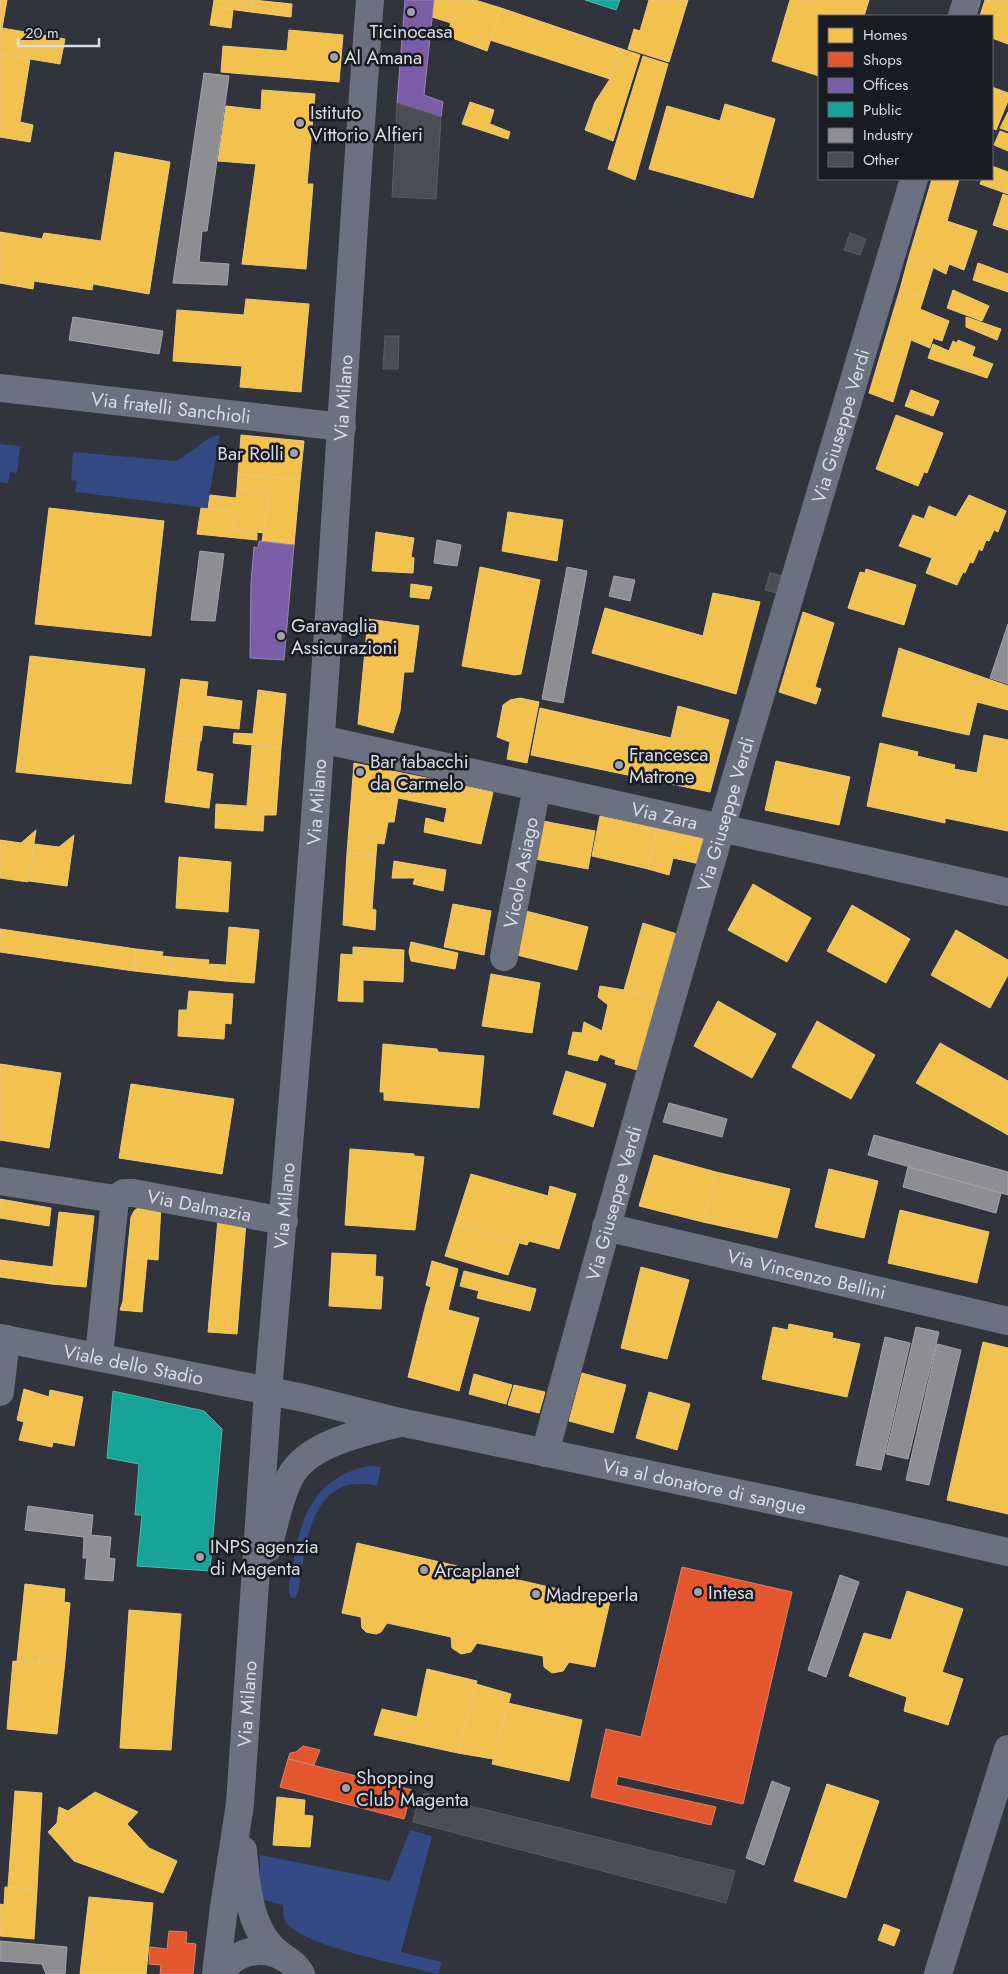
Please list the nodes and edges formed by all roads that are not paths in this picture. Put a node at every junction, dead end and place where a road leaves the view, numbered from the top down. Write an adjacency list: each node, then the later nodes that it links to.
1 (370, 0): 6 (street, Via Milano)
2 (967, 0): 3 (street)
3 (962, 15)
4 (914, 180): 9 (street, Via Giuseppe Verdi)
5 (0, 388): 6 (street, Via fratelli Sanchioli)
6 (342, 426): 7 (street, Via Milano)
7 (321, 739): 8 (street, Via Zara); 14 (street, Via Milano)
8 (537, 787): 9 (street, Via Zara); 11 (street, Vicolo Asiago)
9 (721, 827): 10 (street, Via Zara); 15 (street, Via Giuseppe Verdi)
10 (1008, 892)
11 (504, 957)
12 (0, 1181): 13 (street, Via Dalmazia)
13 (115, 1199): 14 (street, Via Dalmazia); 18 (street)
14 (284, 1221): 19 (street, Via Milano)
15 (606, 1227): 16 (street, Via Vincenzo Bellini); 23 (street, Via Giuseppe Verdi)
16 (1008, 1321)
17 (3, 1339): 18 (street, Viale dello Stadio); 20 (street)
18 (98, 1356): 19 (street, Viale dello Stadio)
19 (268, 1391): 21 (street, Via al donatore di sangue); 25 (street, Via Milano)
20 (0, 1392)
21 (400, 1422): 22 (street, Via al donatore di sangue); 23 (street, Via al donatore di sangue)
22 (314, 1452): 25 (street, Via Milano)
23 (546, 1453): 24 (street, Via al donatore di sangue)
24 (1008, 1552)
25 (254, 1603): 27 (street, Via Milano)
26 (1008, 1749): 32 (street)
27 (240, 1804): 28 (street, Via Milano); 29 (street, Via Milano)
28 (282, 1956): 30 (street); 31 (street, Via Milano)
29 (216, 1974)
30 (221, 1974)
31 (301, 1974)
32 (938, 1974)

